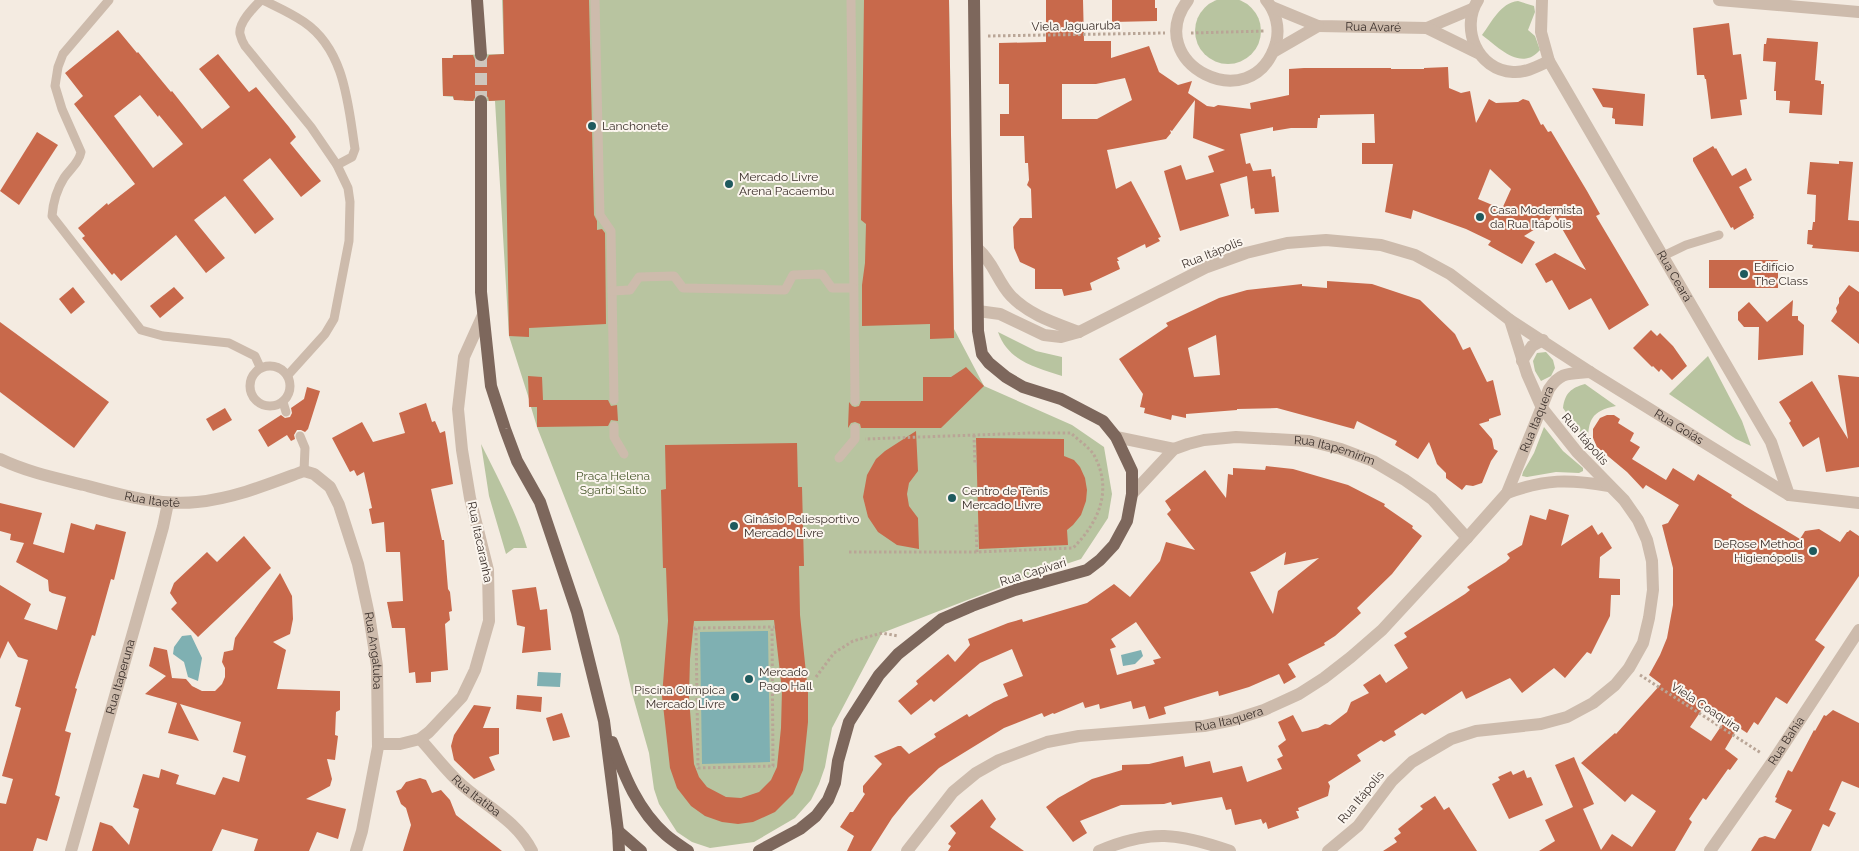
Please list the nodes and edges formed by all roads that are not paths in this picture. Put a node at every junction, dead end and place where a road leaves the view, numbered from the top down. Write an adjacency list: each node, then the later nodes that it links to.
1 (108, 0): 32 (lane)
2 (262, 0): 20 (lane); 20 (lane)
3 (477, 0): 17 (main road)
4 (595, 0): 25 (lane)
5 (851, 0): 24 (lane)
6 (974, 0): 22 (main road)
7 (1188, 0): 15 (street)
8 (1542, 0): 18 (street, Rua Ceará)
9 (1719, 0): 12 (street)
10 (1269, 4): 13 (street, Rua Avaré); 15 (street)
11 (1475, 4): 14 (street, Rua Avaré); 16 (street)
12 (1859, 12)
13 (1318, 26): 14 (street, Rua Avaré); 15 (street)
14 (1428, 28): 16 (street, Rua Avaré)
15 (1273, 52)
16 (1478, 53): 18 (street, Rua Avaré)
17 (481, 55)
18 (1549, 61): 23 (street, Rua Ceará)
19 (481, 101): 27 (main road)
20 (337, 166): 34 (lane)
21 (1719, 235): 23 (lane)
22 (978, 249): 26 (main road); 29 (street)
23 (1662, 256): 52 (street, Rua Ceará)
24 (854, 288): 25 (lane); 36 (lane)
25 (612, 291): 35 (lane)
26 (978, 311): 29 (street, Rua Itápolis); 43 (main road, Rua Capivari)
27 (483, 315): 57 (main road); 58 (street, Rua Itacaranha)
28 (1510, 320): 29 (street, Rua Itápolis); 30 (street, Rua Goiás); 31 (street, Rua Itápolis)
29 (1079, 332)
30 (1543, 340): 31 (street); 33 (street, Rua Goiás)
31 (1522, 361): 38 (street, Rua Itápolis)
32 (260, 367): 34 (lane); 37 (lane)
33 (1590, 372): 38 (street, Rua Itaquera); 52 (street, Rua Goiás)
34 (288, 375): 37 (lane)
35 (614, 400)
36 (854, 401)
37 (283, 402): 39 (lane)
38 (1542, 408): 49 (street, Rua Itápolis); 50 (street, Rua Itaquera)
39 (286, 412)
40 (614, 426): 45 (lane)
41 (854, 428): 46 (lane)
42 (300, 436): 48 (lane)
43 (1116, 437): 44 (street); 51 (main road, Rua Capivari)
44 (1174, 450): 51 (street, Rua Itapemirim); 55 (street, Rua Itapemirim)
45 (624, 454)
46 (839, 458)
47 (0, 460): 53 (street, Rua Itaetê)
48 (304, 471): 53 (street, Rua Itaetê); 59 (street, Rua Angatuba)
49 (1609, 486): 50 (street, Rua Itaquera); 71 (street, Rua Itápolis)
50 (1507, 493): 55 (street, Rua Itaquera)
51 (1132, 494): 67 (main road, Rua Capivari)
52 (1789, 495): 54 (street, Rua Goiás)
53 (168, 503): 61 (street, Rua Itaperuna)
54 (1859, 503)
55 (1467, 538): 68 (street, Rua Itaquera)
56 (1859, 630): 72 (street, Rua Bahia)
57 (604, 720): 60 (main road); 66 (main road)
58 (420, 739): 59 (street); 63 (street, Rua Itatiba)
59 (378, 744): 62 (street, Rua Angatuba)
60 (618, 831): 64 (main road); 65 (main road)
61 (71, 851)
62 (356, 851)
63 (532, 851)
64 (619, 851)
65 (641, 851)
66 (688, 851)
67 (759, 851)
68 (908, 851)
69 (1098, 851): 70 (street)
70 (1230, 851)
71 (1328, 851)
72 (1710, 851)

